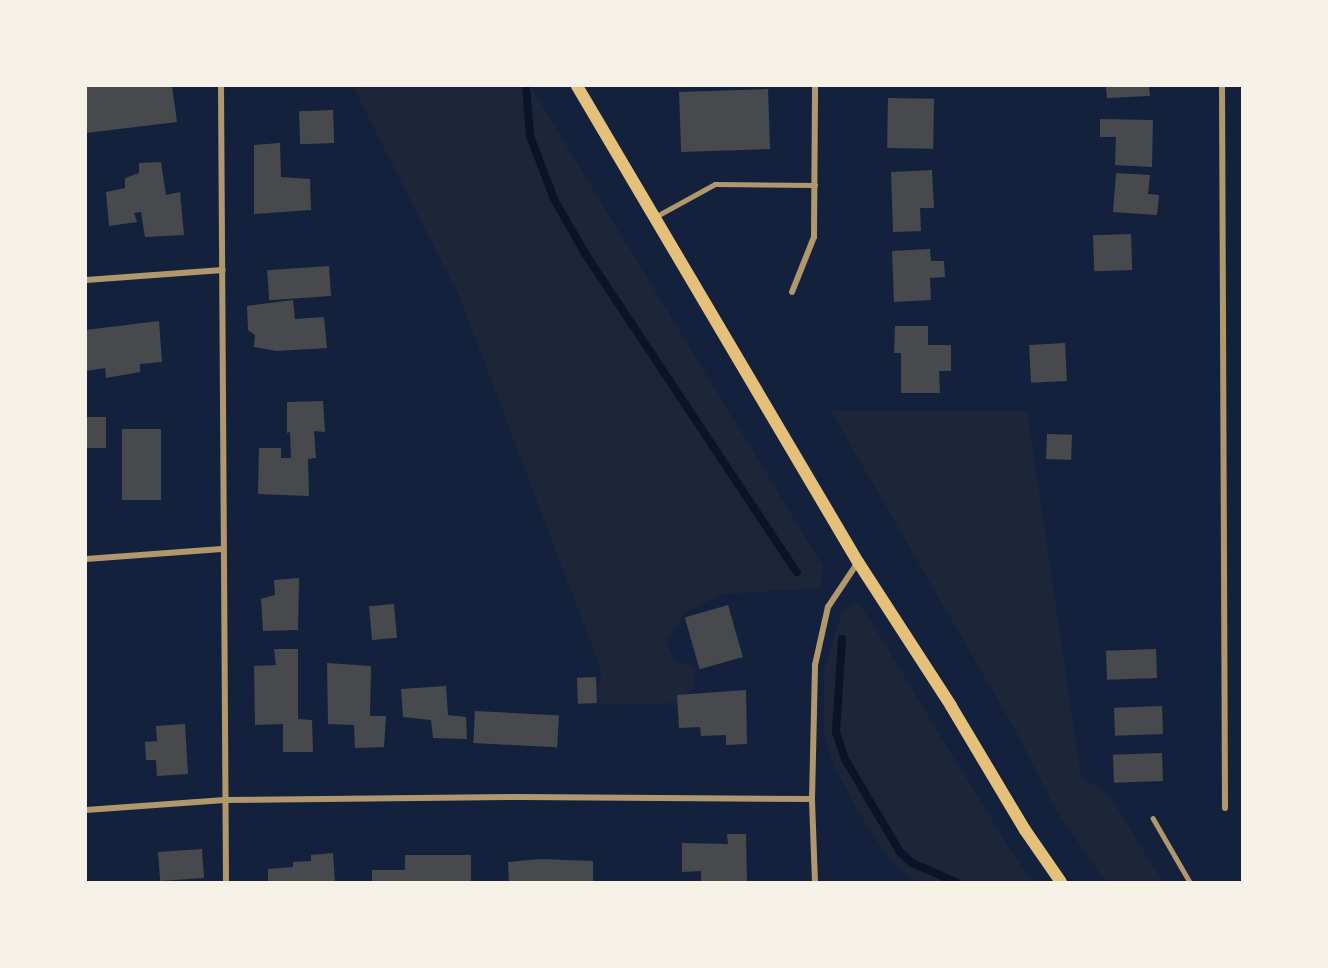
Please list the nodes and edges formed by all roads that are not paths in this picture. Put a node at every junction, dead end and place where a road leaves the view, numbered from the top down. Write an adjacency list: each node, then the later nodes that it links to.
1 (221, 86): 7 (street)
2 (578, 86): 6 (main road)
3 (815, 86): 5 (street)
4 (1222, 86): 15 (street)
5 (814, 185): 6 (lane); 9 (street)
6 (655, 217): 12 (main road)
7 (223, 270): 8 (street); 10 (street)
8 (86, 280)
9 (792, 292)
10 (222, 549): 11 (street); 14 (street)
11 (86, 559)
12 (858, 562): 13 (street); 20 (main road)
13 (812, 799): 14 (street); 19 (street)
14 (225, 800): 16 (street); 18 (street)
15 (1225, 808)
16 (86, 810)
17 (1153, 818): 21 (lane)
18 (226, 882)
19 (815, 882)
20 (1061, 882)
21 (1190, 882)

